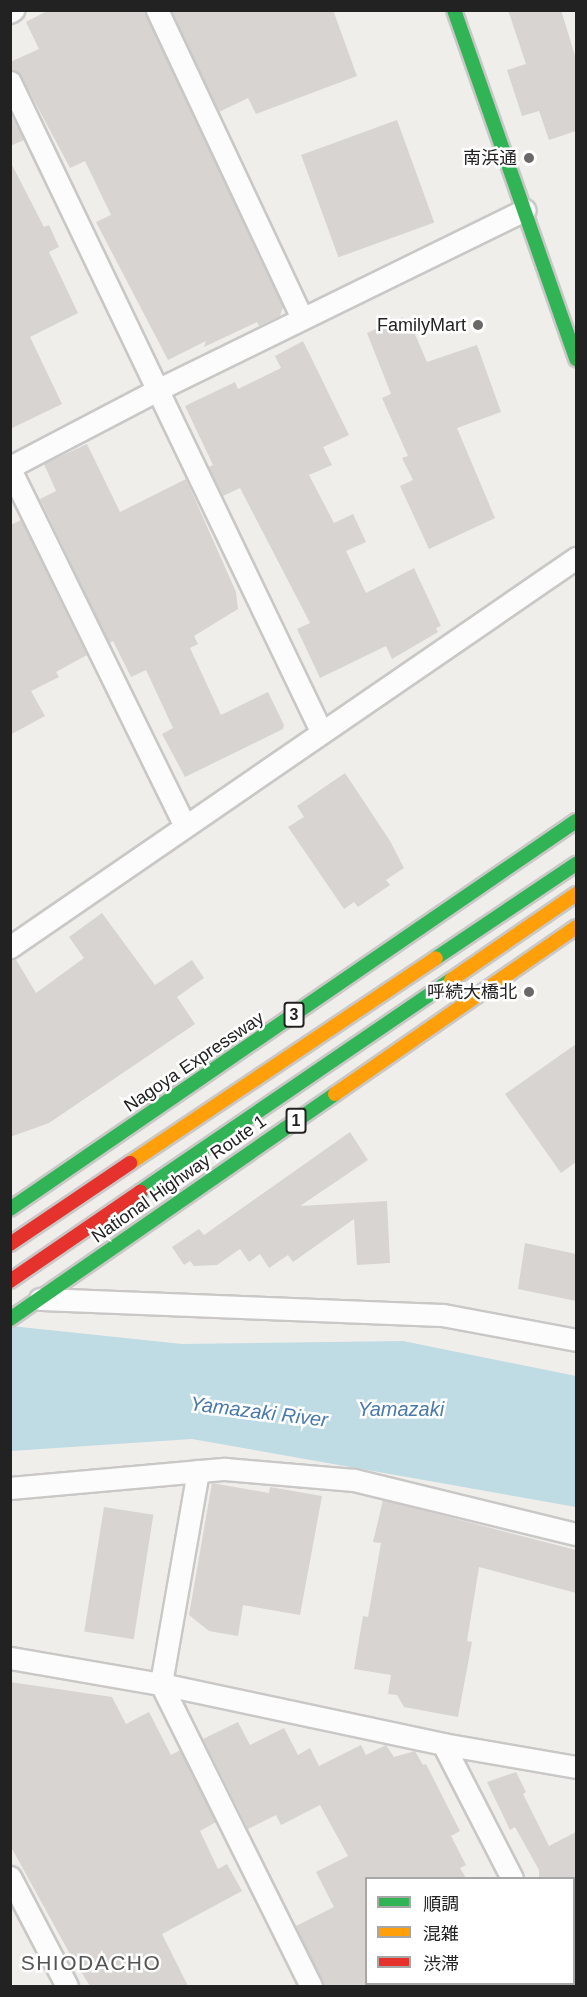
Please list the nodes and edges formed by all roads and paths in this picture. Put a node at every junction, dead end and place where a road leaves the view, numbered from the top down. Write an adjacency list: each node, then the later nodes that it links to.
1 (157, 10): 5 (street)
2 (454, 10): 4 (main road)
3 (10, 82): 7 (street)
4 (524, 210): 5 (street); 6 (main road)
5 (302, 318): 7 (street)
6 (576, 360)
7 (159, 389): 8 (street); 10 (street)
8 (10, 468): 13 (street)
9 (576, 558): 10 (street)
10 (321, 730): 13 (street)
11 (576, 810): 18 (main road)
12 (576, 821): 19 (main road, Nagoya Expressway / 3)
13 (184, 824): 17 (street)
14 (576, 864): 20 (main road)
15 (576, 894): 21 (main road)
16 (576, 927): 22 (main road, National Highway Route 1 / 1)
17 (10, 947)
18 (179, 1074)
19 (10, 1209)
20 (10, 1244)
21 (10, 1281)
22 (40, 1299): 23 (main road, National Highway Route 1 / 1); 24 (street)
23 (13, 1317)
24 (576, 1340)
25 (198, 1471): 26 (street); 27 (street); 29 (street)
26 (10, 1488)
27 (576, 1534)
28 (10, 1658): 29 (street)
29 (161, 1684): 30 (street); 35 (street)
30 (443, 1744): 31 (street); 33 (street)
31 (576, 1767)
32 (10, 1877): 34 (street)
33 (511, 1877)
34 (67, 1986)
35 (312, 1986)

